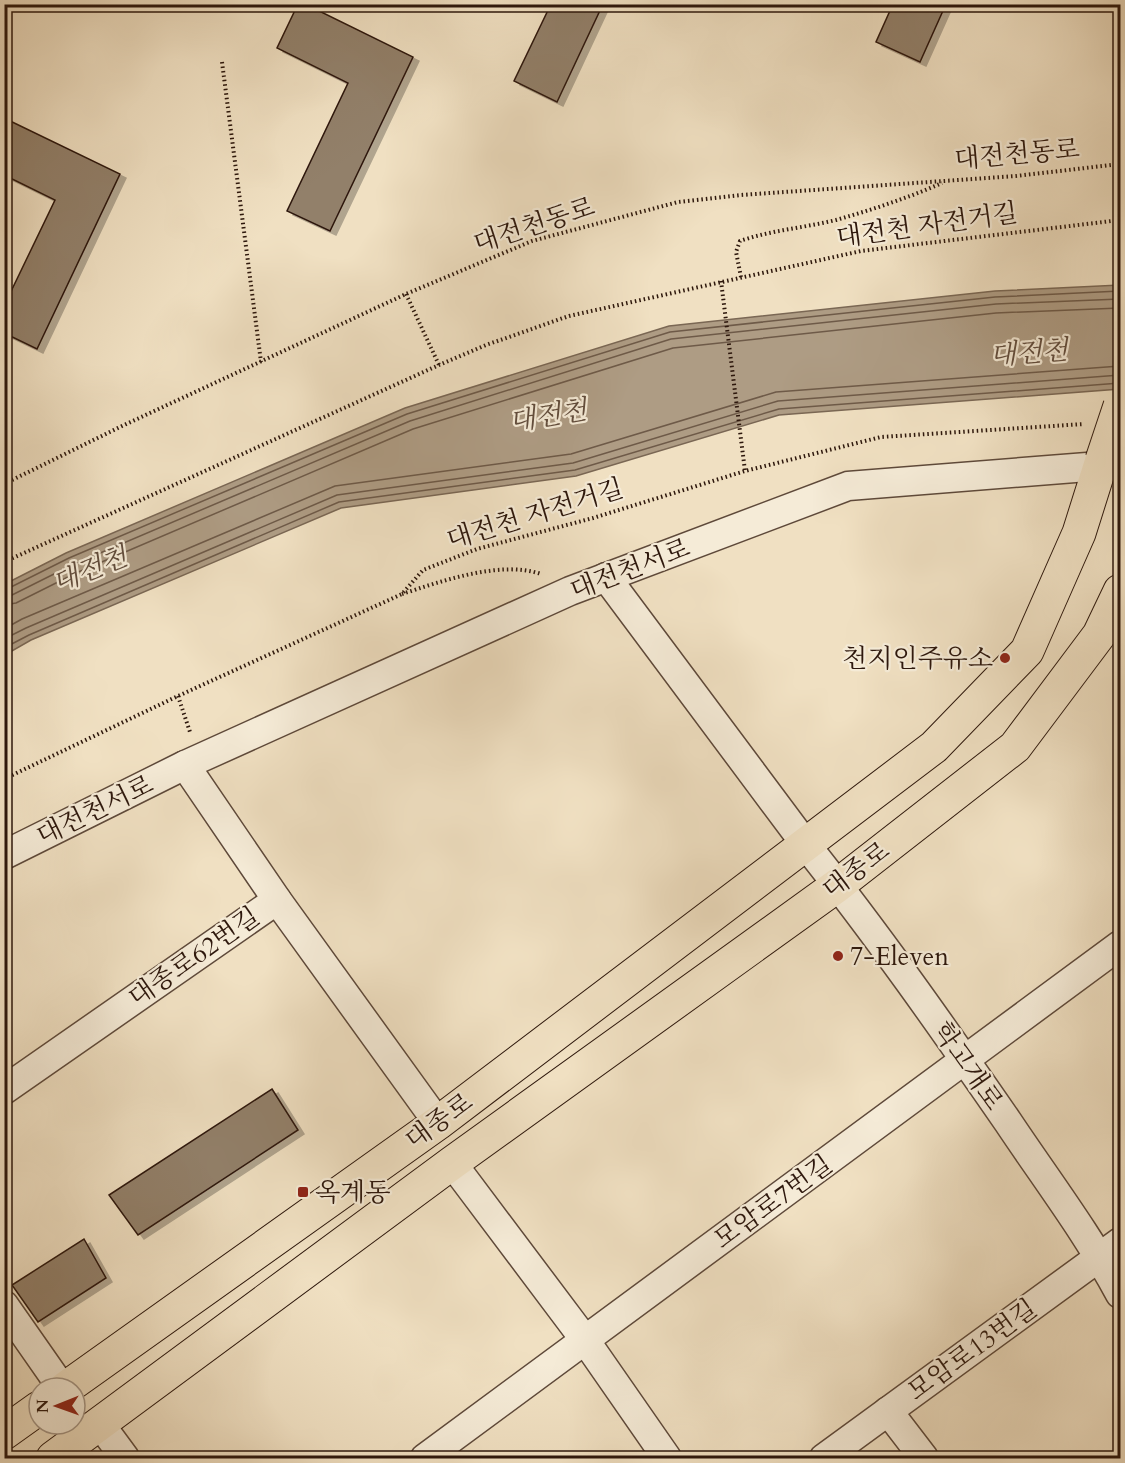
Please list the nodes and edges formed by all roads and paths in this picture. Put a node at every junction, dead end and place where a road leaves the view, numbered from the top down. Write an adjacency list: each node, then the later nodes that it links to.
1 (222, 62): 8 (path)
2 (1120, 164): 3 (path, 대전천동로)
3 (946, 181): 5 (path); 7 (path, 대전천동로)
4 (1120, 220): 5 (path, 대전천 자전거길)
5 (741, 277): 6 (path, 대전천 자전거길)
6 (721, 281): 9 (path, 대전천 자전거길); 13 (path)
7 (406, 294): 8 (path, 대전천동로); 9 (path)
8 (261, 362): 14 (path, 대전천동로)
9 (439, 365): 15 (path, 대전천 자전거길)
10 (1120, 406): 12 (main road, 대종로, bridge)
11 (1087, 424): 13 (path, 대전천 자전거길)
12 (1101, 463): 16 (street, 대전천서로); 24 (main road, 대종로)
13 (745, 471): 19 (path, 대전천 자전거길)
14 (4, 484)
15 (4, 562)
16 (606, 577): 17 (street, 대전천서로); 24 (street, 대종로)
17 (570, 591): 19 (path); 22 (street, 대전천서로)
18 (1120, 591): 26 (main road, 대종로)
19 (402, 594): 20 (path, 대전천 자전거길)
20 (178, 696): 21 (path); 23 (path, 대전천 자전거길)
21 (188, 729)
22 (185, 765): 25 (street, 대전천서로); 27 (street, 대전천서로)
23 (4, 779)
24 (806, 845): 26 (street, 학고개로); 31 (main road, 대종로)
25 (4, 855)
26 (838, 885): 29 (street, 학고개로); 32 (main road, 대종로)
27 (277, 900): 30 (street, 대종로62번길); 31 (street, 대종로62번길)
28 (1120, 945): 29 (street, 모암로7번길)
29 (965, 1060): 33 (street, 학고개로); 36 (street, 모암로7번길)
30 (4, 1090)
31 (438, 1122): 38 (main road, 대종로)
32 (452, 1163): 36 (street, 대종로); 41 (main road, 대종로)
33 (1110, 1249): 34 (street, 학고개로); 39 (street, 모암로13번길)
34 (1120, 1294)
35 (4, 1305): 37 (street, 대종로)
36 (585, 1340): 45 (street, 모암로7번길); 46 (street, 대종로)
37 (55, 1376)
38 (81, 1376)
39 (888, 1411): 47 (street, 모암로13번길); 48 (street)
40 (27, 1417): 42 (main road)
41 (100, 1424): 43 (main road, 대종로); 44 (street)
42 (4, 1433)
43 (53, 1458)
44 (125, 1458)
45 (425, 1458)
46 (667, 1458)
47 (824, 1458)
48 (924, 1458)

